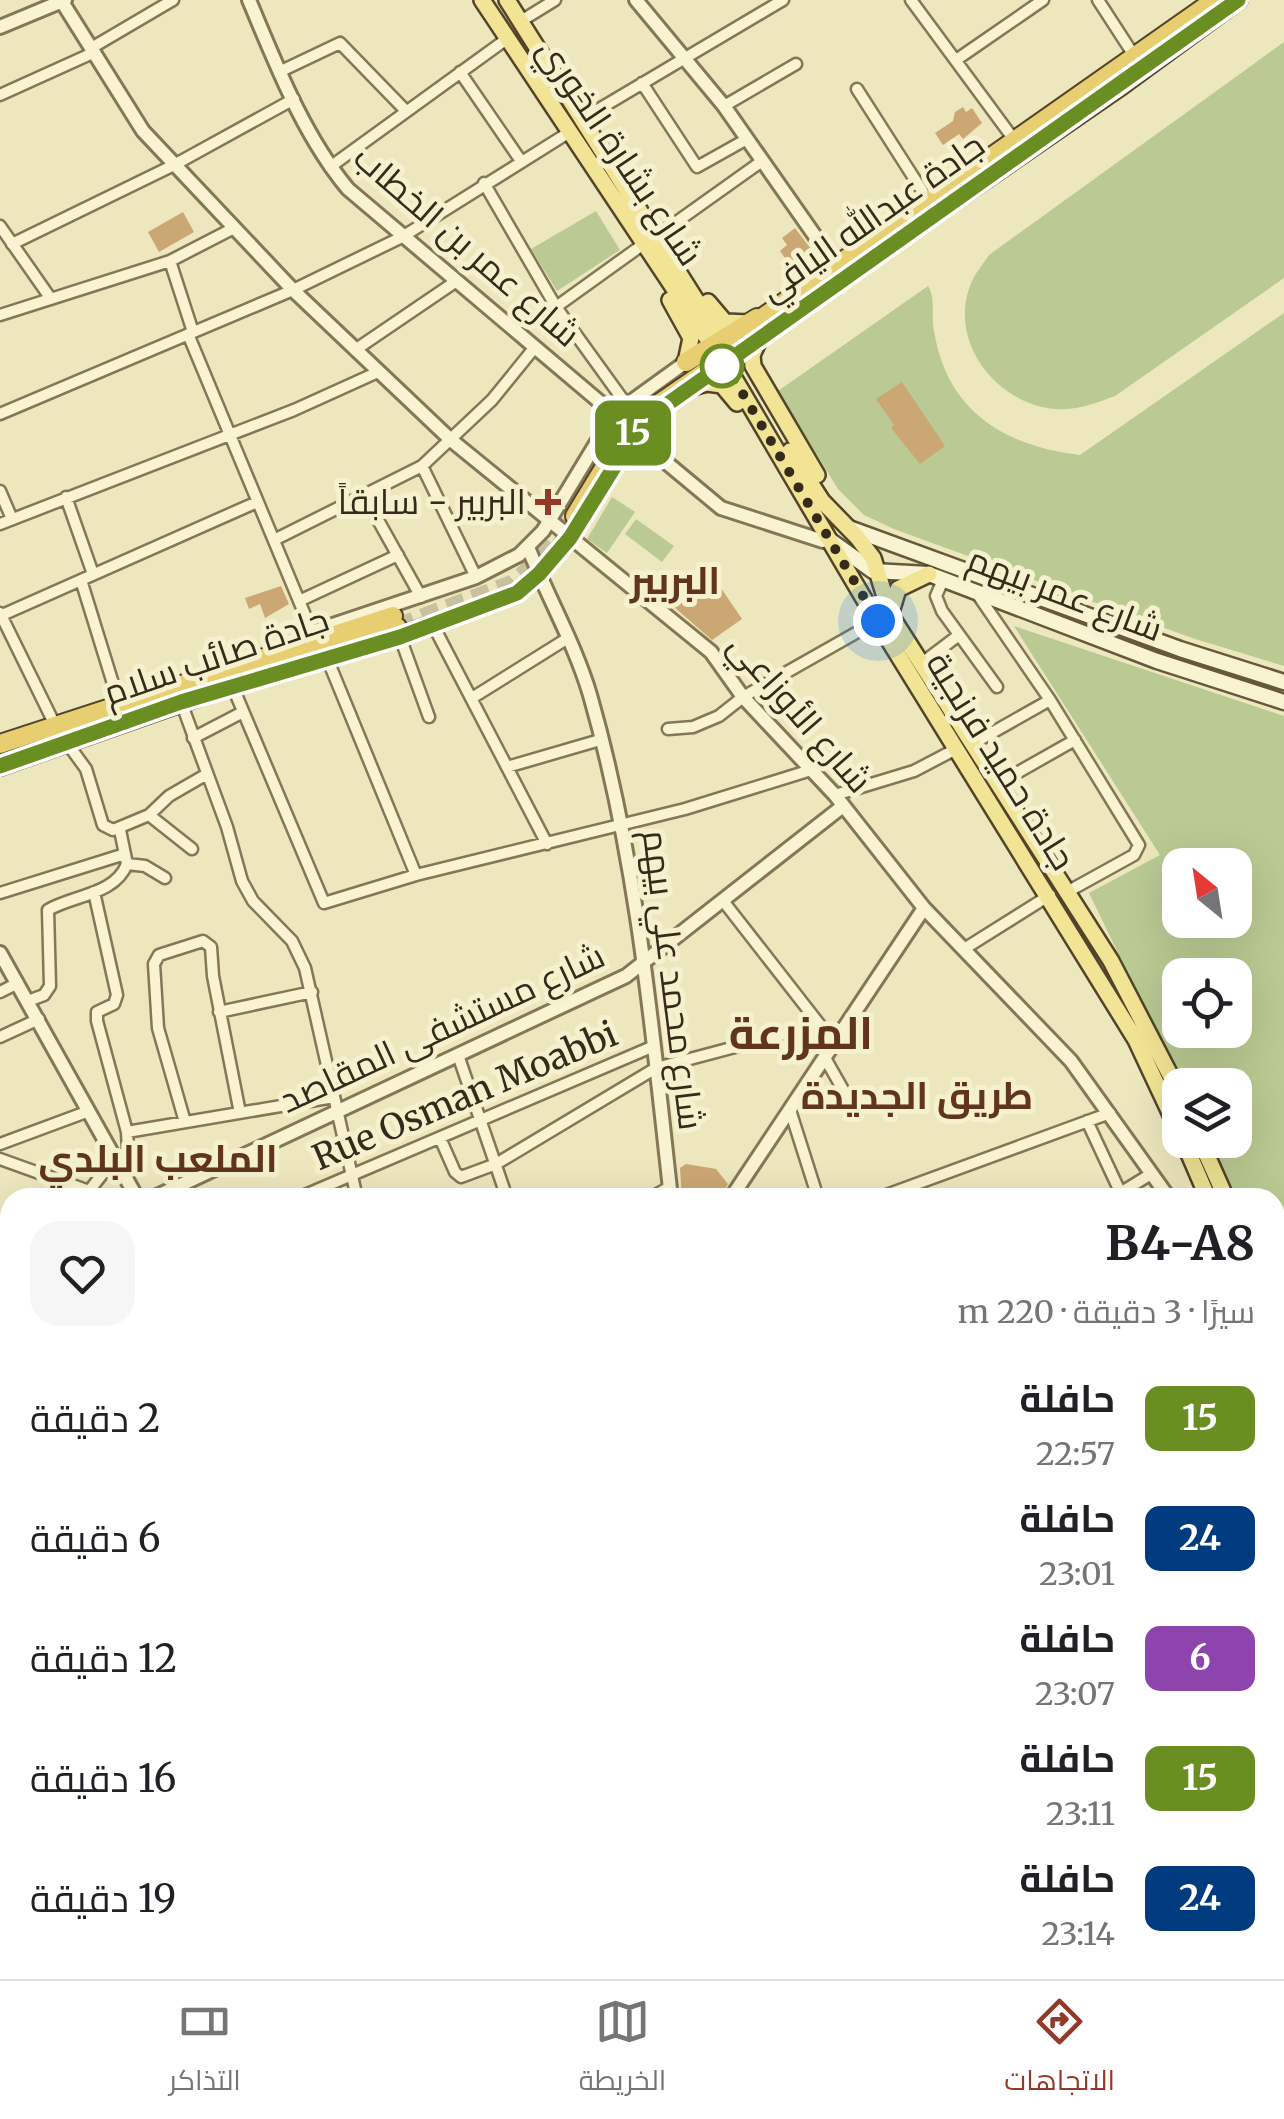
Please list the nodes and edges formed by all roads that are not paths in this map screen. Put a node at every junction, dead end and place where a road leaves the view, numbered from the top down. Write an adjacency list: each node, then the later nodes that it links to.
1 (173, 0): 17 (street)
2 (249, 0): 22 (street, شارع عمر بن الخطاب)
3 (482, 0): 16 (main road, شارع بشارة الخوري)
4 (507, 0): 14 (main road, شارع بشارة الخوري)
5 (555, 0): 14 (street)
6 (783, 0): 19 (street)
7 (1043, 0): 20 (street)
8 (1098, 0): 18 (street)
9 (1238, 0): 49 (highway, جادة عبدالله اليافي)
10 (63, 1): 15 (street); 17 (street, شارع الأوزاعي)
11 (638, 1): 19 (street)
12 (913, 1): 20 (street)
13 (1209, 2): 18 (highway, جادة عبدالله اليافي)
14 (521, 21): 30 (main road, شارع بشارة الخوري)
15 (0, 27)
16 (508, 38): 23 (street); 31 (main road, شارع بشارة الخوري)
17 (94, 50): 26 (street); 36 (street, شارع الأوزاعي)
18 (1135, 57): 33 (highway, جادة عبدالله اليافي)
19 (684, 58): 24 (street); 28 (street)
20 (956, 60): 33 (street)
21 (796, 64): 28 (street)
22 (279, 72): 27 (street, شارع عمر بن الخطاب); 29 (street)
23 (460, 72): 29 (street); 34 (street)
24 (642, 84): 30 (street); 32 (street)
25 (857, 89): 41 (street)
26 (0, 94)
27 (294, 99): 36 (street); 37 (street, شارع عمر بن الخطاب)
28 (724, 106): 32 (street)
29 (406, 111): 37 (street)
30 (584, 118): 38 (main road, شارع بشارة الخوري)
31 (568, 133): 34 (street); 39 (main road, شارع بشارة الخوري)
32 (747, 138): 35 (street)
33 (1015, 140): 41 (highway, جادة عبدالله اليافي)
34 (521, 161): 40 (street)
35 (762, 161): 44 (street); 49 (street)
36 (174, 165): 43 (street, شارع الأوزاعي); 46 (street)
37 (330, 167): 45 (street, شارع عمر بن الخطاب)
38 (618, 173): 39 (main road, شارع بشارة الخوري); 44 (main road)
39 (597, 176): 47 (main road)
40 (484, 183): 45 (street); 54 (street)
41 (928, 200): 49 (highway, جادة عبدالله اليافي)
42 (0, 226): 46 (street)
43 (234, 228): 48 (street); 51 (street, شارع الأوزاعي)
44 (661, 232): 56 (main road)
45 (402, 237): 50 (street, شارع عمر بن الخطاب); 51 (street)
46 (12, 244): 52 (street)
47 (638, 248): 54 (street); 61 (main road)
48 (170, 261): 52 (street); 57 (street)
49 (840, 272): 53 (highway, جادة عبدالله اليافي); 58 (highway); 75 (highway, جادة عبدالله اليافي)
50 (456, 282): 59 (street, شارع عمر بن الخطاب); 60 (street)
51 (293, 290): 57 (street); 60 (street, شارع الأوزاعي)
52 (50, 299): 55 (street)
53 (784, 302): 56 (highway); 75 (highway, جادة عبدالله اليافي)
54 (556, 308): 64 (street)
55 (0, 315)
56 (750, 323): 61 (highway)
57 (191, 333): 65 (street); 68 (street)
58 (759, 340): 63 (highway); 78 (main road)
59 (535, 347): 66 (street, شارع عمر بن الخطاب); 69 (street)
60 (355, 350): 62 (street, شارع الأوزاعي)
61 (686, 362): 64 (street, جادة عبدالله اليافي)
62 (378, 372): 68 (street); 69 (street, شارع الأوزاعي)
63 (692, 387): 67 (street, جادة عبدالله اليافي); 81 (main road)
64 (626, 404): 66 (street, جادة عبدالله اليافي)
65 (0, 414)
66 (614, 414): 75 (street, جادة عبدالله اليافي)
67 (632, 434): 75 (street, جادة عبدالله اليافي); 81 (street)
68 (228, 435): 73 (street); 74 (street)
69 (451, 440): 70 (street); 75 (street, شارع الأوزاعي)
70 (422, 466): 72 (street); 89 (street)
71 (0, 492): 76 (street)
72 (364, 495): 80 (street); 83 (street)
73 (66, 497): 76 (street); 86 (street)
74 (257, 502): 80 (street); 86 (street)
75 (565, 515): 79 (street, شارع الأوزاعي); 79 (street, جادة عبدالله اليافي); 82 (street, جادة صائب سلام)
76 (12, 519): 77 (street)
77 (0, 524)
78 (846, 526): 81 (main road, جادة حميد فرنجية); 85 (main road, جادة حميد فرنجية); 87 (main road, شارع عمر بيهم)
79 (570, 538): 90 (street, جادة صائب سلام); 108 (street, شارع الأوزاعي)
80 (274, 540): 94 (street)
81 (827, 541): 85 (main road); 96 (main road, جادة حميد فرنجية)
82 (528, 547): 84 (street, جادة صائب سلام); 90 (street, شارع محمد علي بيهم)
83 (398, 555): 93 (street); 94 (street)
84 (506, 564): 89 (street, جادة صائب سلام); 90 (street)
85 (879, 573): 88 (main road, شارع عمر بيهم); 96 (main road, جادة حميد فرنجية)
86 (93, 574): 91 (street)
87 (978, 576): 92 (main road); 105 (main road, شارع عمر بيهم)
88 (936, 577): 92 (main road, شارع عمر بيهم); 96 (main road); 100 (street)
89 (476, 578): 93 (street, جادة صائب سلام)
90 (534, 579): 97 (street, جادة صائب سلام); 101 (street, شارع محمد علي بيهم)
91 (80, 580): 95 (street); 113 (street)
92 (978, 595): 110 (street); 112 (main road, شارع عمر بيهم)
93 (421, 596): 99 (street, جادة صائب سلام)
94 (300, 601): 99 (street)
95 (0, 614): 116 (street)
96 (884, 618): 103 (main road, جادة حميد فرنجية); 108 (street); 123 (main road, جادة حميد فرنجية)
97 (433, 625): 98 (street, جادة صائب سلام); 109 (street)
98 (397, 627): 102 (street, جادة صائب سلام); 104 (highway, جادة صائب سلام); 106 (highway, جادة صائب سلام); 115 (street)
99 (312, 632): 104 (highway)
100 (959, 635): 103 (street); 107 (street)
101 (568, 638): 109 (street); 119 (street, شارع محمد علي بيهم)
102 (327, 658): 106 (highway); 136 (street)
103 (922, 663): 123 (main road, جادة حميد فرنجية)
104 (232, 666): 113 (highway, جادة صائب سلام)
105 (1284, 682)
106 (232, 686): 111 (highway, جادة صائب سلام); 114 (street)
107 (997, 687)
108 (743, 697): 117 (street); 126 (street, شارع الأوزاعي)
109 (472, 698): 125 (street)
110 (1050, 700): 120 (street); 123 (street)
111 (181, 702): 118 (street); 121 (highway, جادة صائب سلام)
112 (1284, 702)
113 (119, 703): 116 (highway, جادة صائب سلام)
114 (243, 712): 118 (street); 136 (street)
115 (429, 718)
116 (54, 725): 122 (highway, جادة صائب سلام)
117 (668, 729)
118 (194, 738): 127 (street)
119 (600, 740): 125 (street); 131 (street, شارع محمد علي بيهم)
120 (1075, 740): 128 (street); 139 (street)
121 (66, 743): 124 (highway, جادة صائب سلام); 132 (street)
122 (0, 744)
123 (966, 746): 128 (main road, جادة حميد فرنجية); 129 (street); 141 (main road, جادة حميد فرنجية)
124 (0, 766)
125 (507, 767): 133 (street)
126 (811, 770): 129 (street, شارع الأوزاعي); 131 (street)
127 (206, 774): 130 (street); 149 (street)
128 (999, 783): 139 (main road, جادة حميد فرنجية)
129 (839, 800): 142 (street, شارع مستشفى المقاصد); 143 (street, شارع الأوزاعي)
130 (149, 814): 132 (street); 134 (street)
131 (623, 823): 133 (street); 146 (street, شارع محمد علي بيهم)
132 (120, 830): 135 (street)
133 (547, 844): 136 (street)
134 (192, 849)
135 (126, 859): 137 (street); 138 (street); 140 (street)
136 (416, 875)
137 (166, 878)
138 (94, 892): 150 (street); 171 (street)
139 (1068, 892): 160 (main road, جادة حميد فرنجية)
140 (0, 893)
141 (1050, 895): 144 (street); 161 (main road, جادة حميد فرنجية)
142 (724, 902): 146 (street, شارع مستشفى المقاصد); 153 (street)
143 (924, 908): 144 (street, شارع الأوزاعي); 155 (street)
144 (964, 949): 167 (street, شارع الأوزاعي)
145 (0, 953): 147 (street)
146 (645, 962): 156 (street, شارع محمد علي بيهم); 157 (street, شارع مستشفى المقاصد)
147 (18, 984): 148 (street); 150 (street)
148 (0, 992)
149 (312, 992): 151 (street); 162 (street)
150 (28, 1000): 152 (street)
151 (219, 1012): 166 (street); 169 (street)
152 (39, 1019): 154 (street); 165 (street)
153 (818, 1025): 155 (street); 159 (street)
154 (0, 1036)
155 (834, 1044): 158 (street)
156 (654, 1046): 159 (street, شارع محمد علي بيهم); 168 (street, Rue Osman Moabbi)
157 (458, 1055): 162 (street, شارع مستشفى المقاصد); 168 (street)
158 (824, 1058): 163 (street); 164 (street)
159 (656, 1068): 178 (street); 190 (street, شارع محمد علي بيهم)
160 (1167, 1068)
161 (1162, 1095)
162 (335, 1104): 166 (street); 179 (street); 181 (street, شارع مستشفى المقاصد)
163 (854, 1109)
164 (790, 1110): 191 (street); 192 (street)
165 (89, 1111): 173 (street); 177 (street)
166 (240, 1113): 169 (street)
167 (1110, 1113): 170 (street); 180 (street, شارع الأوزاعي)
168 (481, 1117): 172 (street, Rue Osman Moabbi); 178 (street)
169 (185, 1122): 171 (street)
170 (1087, 1122): 193 (street); 194 (street)
171 (126, 1132): 177 (street)
172 (440, 1138): 178 (street); 179 (street, Rue Osman Moabbi)
173 (0, 1144)
174 (1190, 1158): 197 (main road, جادة حميد فرنجية)
175 (1208, 1158): 198 (main road)
176 (0, 1160): 182 (street)
177 (116, 1160): 183 (street); 184 (street)
178 (496, 1164): 189 (street)
179 (352, 1174): 187 (street, Rue Osman Moabbi); 188 (street)
180 (1152, 1174): 195 (street); 196 (street, شارع الأوزاعي)
181 (185, 1182): 185 (street, شارع مستشفى المقاصد); 186 (street)
182 (74, 1188)
183 (95, 1188)
184 (131, 1188)
185 (173, 1188)
186 (187, 1188)
187 (320, 1188)
188 (356, 1188)
189 (504, 1188)
190 (671, 1188)
191 (738, 1188)
192 (815, 1188)
193 (906, 1188)
194 (1115, 1188)
195 (1130, 1188)
196 (1162, 1188)
197 (1204, 1188)
198 (1222, 1188)

